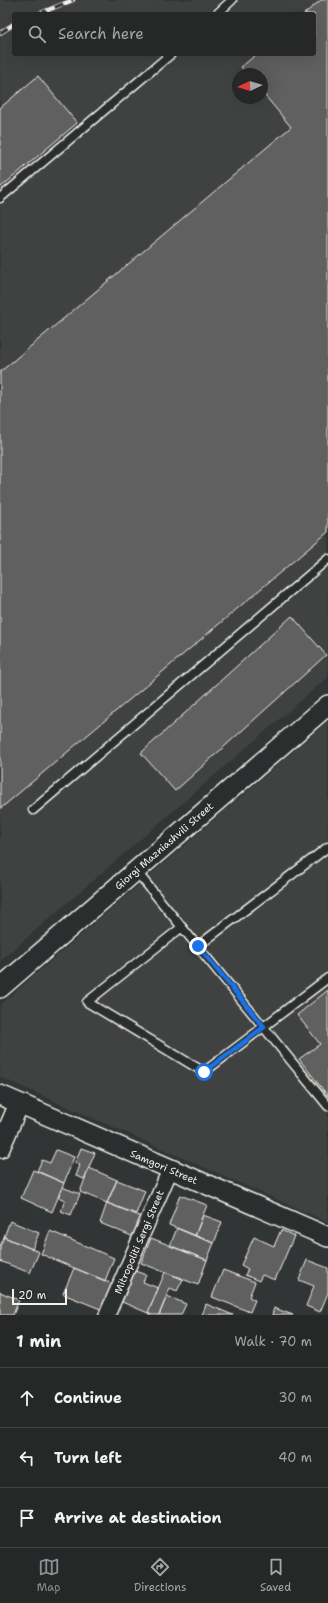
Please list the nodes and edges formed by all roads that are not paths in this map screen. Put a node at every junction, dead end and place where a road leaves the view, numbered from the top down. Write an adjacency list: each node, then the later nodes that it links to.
1 (232, 0): 2 (lane)
2 (219, 12)
3 (169, 56): 4 (lane)
4 (0, 198)
5 (328, 559): 7 (lane)
6 (328, 705): 9 (street, Giorgi Mazniashvili Street)
7 (33, 810)
8 (328, 847): 11 (lane)
9 (136, 871): 10 (lane); 13 (street, Giorgi Mazniashvili Street)
10 (182, 927): 11 (lane); 14 (lane)
11 (198, 946): 14 (lane)
12 (328, 978): 14 (lane)
13 (0, 988)
14 (264, 1027): 17 (lane)
15 (0, 1095): 16 (street, Samgori Street)
16 (19, 1104): 18 (street); 19 (street, Samgori Street)
17 (328, 1106)
18 (0, 1148)
19 (170, 1170): 20 (street, Samgori Street); 21 (street, Mitropoliti Sergi Street)
20 (328, 1237)
21 (109, 1314)

